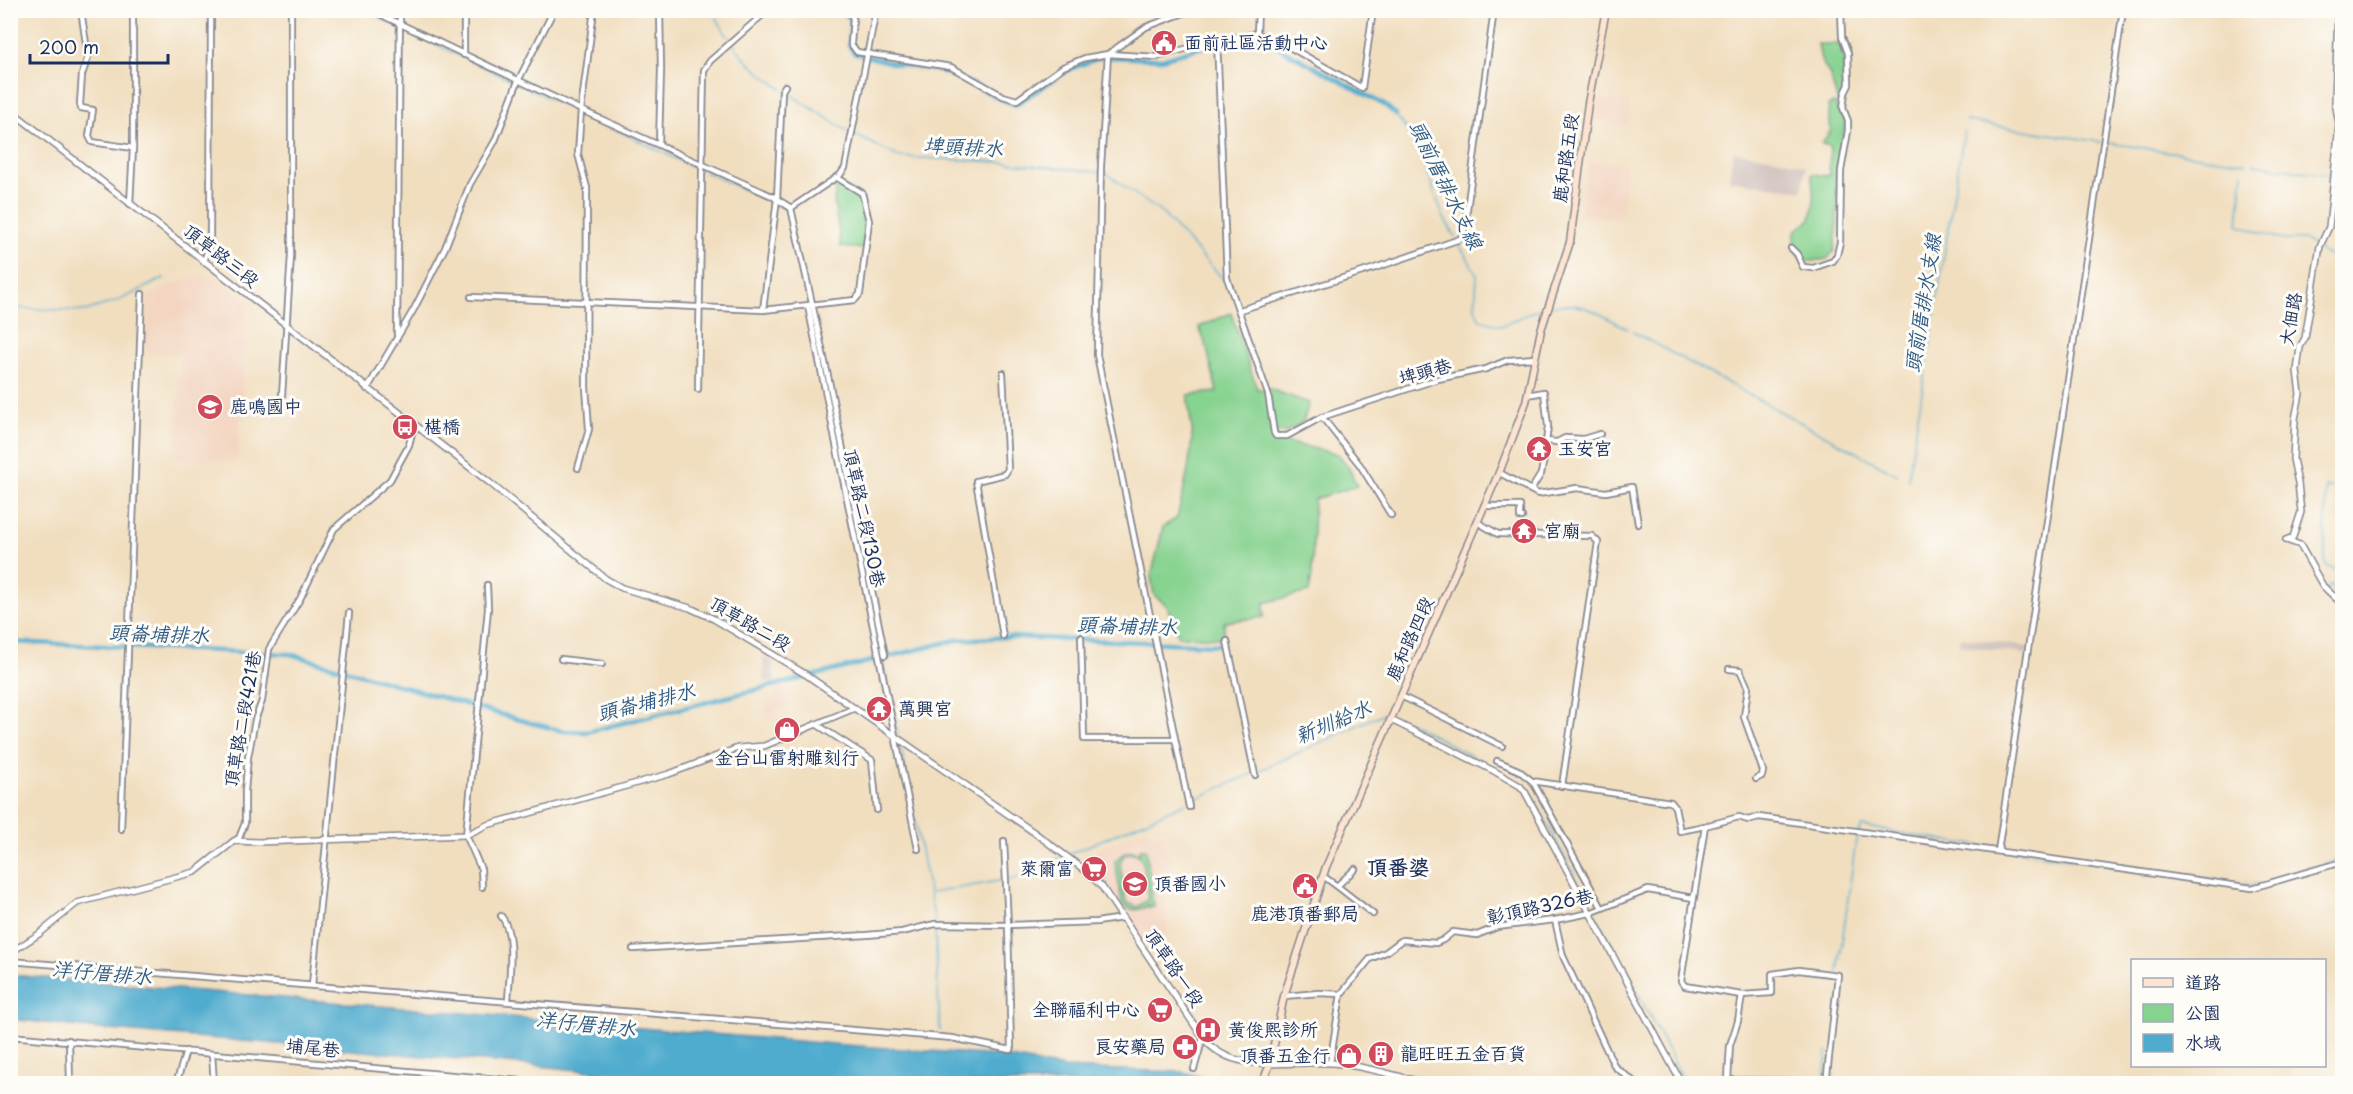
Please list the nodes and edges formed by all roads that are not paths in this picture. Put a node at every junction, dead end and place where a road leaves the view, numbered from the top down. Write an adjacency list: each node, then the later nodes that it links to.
1 (81, 10): 33 (street)
2 (133, 10): 33 (street)
3 (211, 10): 40 (street)
4 (291, 10): 49 (street)
5 (371, 10): 22 (street)
6 (400, 10): 22 (street)
7 (464, 10): 27 (street)
8 (554, 10): 28 (street)
9 (594, 10): 31 (street)
10 (660, 10): 32 (street)
11 (768, 10): 34 (street)
12 (848, 10): 25 (street)
13 (876, 10): 25 (street)
14 (1192, 10): 26 (street)
15 (1258, 10): 23 (street)
16 (1373, 10): 23 (street)
17 (1494, 10): 48 (street)
18 (1606, 10): 45 (main road, 鹿和路五段)
19 (1841, 10): 39 (street)
20 (2123, 10): 100 (street)
21 (2338, 10): 70 (street, 大佃路)
22 (399, 24): 27 (street); 50 (street)
23 (1257, 34): 24 (street)
24 (1217, 40): 26 (street); 48 (street)
25 (868, 54): 26 (street); 35 (street)
26 (1108, 54): 84 (street)
27 (464, 55): 28 (street)
28 (518, 81): 31 (street); 50 (street)
29 (783, 89): 36 (street)
30 (10, 110): 37 (street, 頂草路三段)
31 (581, 110): 32 (street); 43 (street)
32 (659, 144): 34 (street)
33 (133, 148): 37 (street)
34 (703, 166): 36 (street); 46 (street)
35 (836, 177): 38 (street); 44 (street)
36 (777, 199): 38 (street); 47 (street)
37 (130, 204): 40 (street, 頂草路三段)
38 (791, 208): 44 (street)
39 (1791, 248)
40 (204, 262): 49 (street, 頂草路三段)
41 (142, 294): 94 (street)
42 (471, 297): 43 (street)
43 (585, 303): 46 (street); 61 (street)
44 (810, 306): 47 (street); 75 (street); 83 (street, 頂草路二段130巷)
45 (1549, 306): 51 (main road, 鹿和路四段)
46 (699, 307): 47 (street); 54 (street)
47 (763, 309)
48 (1240, 310): 57 (street, 埤頭巷)
49 (287, 326): 53 (street, 頂草路三段); 56 (street)
50 (397, 338): 53 (street)
51 (1535, 358): 55 (main road, 鹿和路四段); 57 (street, 埤頭巷)
52 (1003, 373): 72 (street)
53 (367, 389): 58 (street, 頂草路三段)
54 (698, 389)
55 (1527, 395): 60 (street); 62 (main road, 鹿和路四段)
56 (281, 411)
57 (1322, 417): 65 (street)
58 (414, 425): 80 (street, 頂草路二段); 97 (street, 頂草路二段421巷)
59 (1600, 434): 60 (street)
60 (1545, 441): 63 (street)
61 (578, 468)
62 (1500, 473): 63 (street); 64 (main road, 鹿和路四段)
63 (1531, 490): 68 (street)
64 (1484, 507): 66 (street); 67 (main road, 鹿和路四段)
65 (1391, 515)
66 (1522, 517)
67 (1477, 522): 79 (main road, 鹿和路四段); 90 (street)
68 (1638, 524)
69 (487, 585): 95 (street)
70 (2343, 604)
71 (349, 613): 96 (street)
72 (1003, 636)
73 (1081, 640): 84 (street)
74 (1227, 641): 87 (street)
75 (885, 655)
76 (561, 659): 77 (street)
77 (602, 664)
78 (1729, 669): 88 (street)
79 (1401, 696): 81 (main road, 鹿和路四段); 85 (street)
80 (855, 708): 82 (street); 83 (street, 頂草路二段)
81 (1391, 720): 104 (main road, 鹿和路四段); 108 (street)
82 (816, 724): 92 (street); 95 (street)
83 (895, 736): 99 (street, 頂草路二段130巷); 101 (street, 頂草路二段)
84 (1174, 739): 91 (street)
85 (1502, 746)
86 (1497, 761): 89 (street)
87 (1255, 775)
88 (1756, 779)
89 (1532, 781): 90 (street); 108 (street)
90 (1562, 786): 93 (street)
91 (1189, 807)
92 (877, 810)
93 (1705, 826): 100 (street); 107 (street)
94 (121, 829)
95 (466, 835): 96 (street); 106 (street)
96 (326, 840): 97 (street); 117 (street)
97 (234, 841): 115 (street, 頂草路二段421巷)
98 (1004, 841): 113 (street)
99 (918, 849)
100 (1998, 851): 102 (street)
101 (1070, 858): 111 (street, 頂草路一段)
102 (2343, 862)
103 (1355, 869): 105 (street)
104 (1323, 876): 105 (street); 120 (main road, 鹿和路四段)
105 (1337, 886): 109 (street)
106 (482, 887)
107 (1693, 898): 108 (street, 彰頂路326巷); 119 (street)
108 (1595, 911): 112 (street, 彰頂路326巷); 138 (street)
109 (1373, 914)
110 (501, 916): 121 (street)
111 (1122, 918): 113 (street); 123 (street, 頂草路一段)
112 (1555, 920): 118 (street, 彰頂路326巷); 137 (street)
113 (1008, 925): 114 (street); 121 (street)
114 (633, 950)
115 (10, 953)
116 (10, 961): 117 (street)
117 (312, 985): 121 (street)
118 (1341, 994): 120 (street); 127 (street)
119 (1742, 995): 130 (street); 139 (street)
120 (1284, 996): 128 (main road, 鹿和路四段)
121 (508, 1001)
122 (10, 1036): 124 (street, 埔尾巷)
123 (1203, 1038): 128 (street, 頂草路一段); 129 (street)
124 (69, 1040): 125 (street, 埔尾巷); 131 (street)
125 (186, 1052): 126 (street, 埔尾巷); 132 (street)
126 (212, 1054): 133 (street); 134 (street, 埔尾巷)
127 (1330, 1063): 128 (street, 頂草路一段); 136 (street, 頂草路一段)
128 (1270, 1064): 135 (main road, 鹿和路四段)
129 (1194, 1069)
130 (1797, 1081)
131 (70, 1083)
132 (176, 1083)
133 (214, 1083)
134 (555, 1083)
135 (1262, 1083)
136 (1427, 1083)
137 (1637, 1083)
138 (1682, 1083)
139 (1826, 1083)

